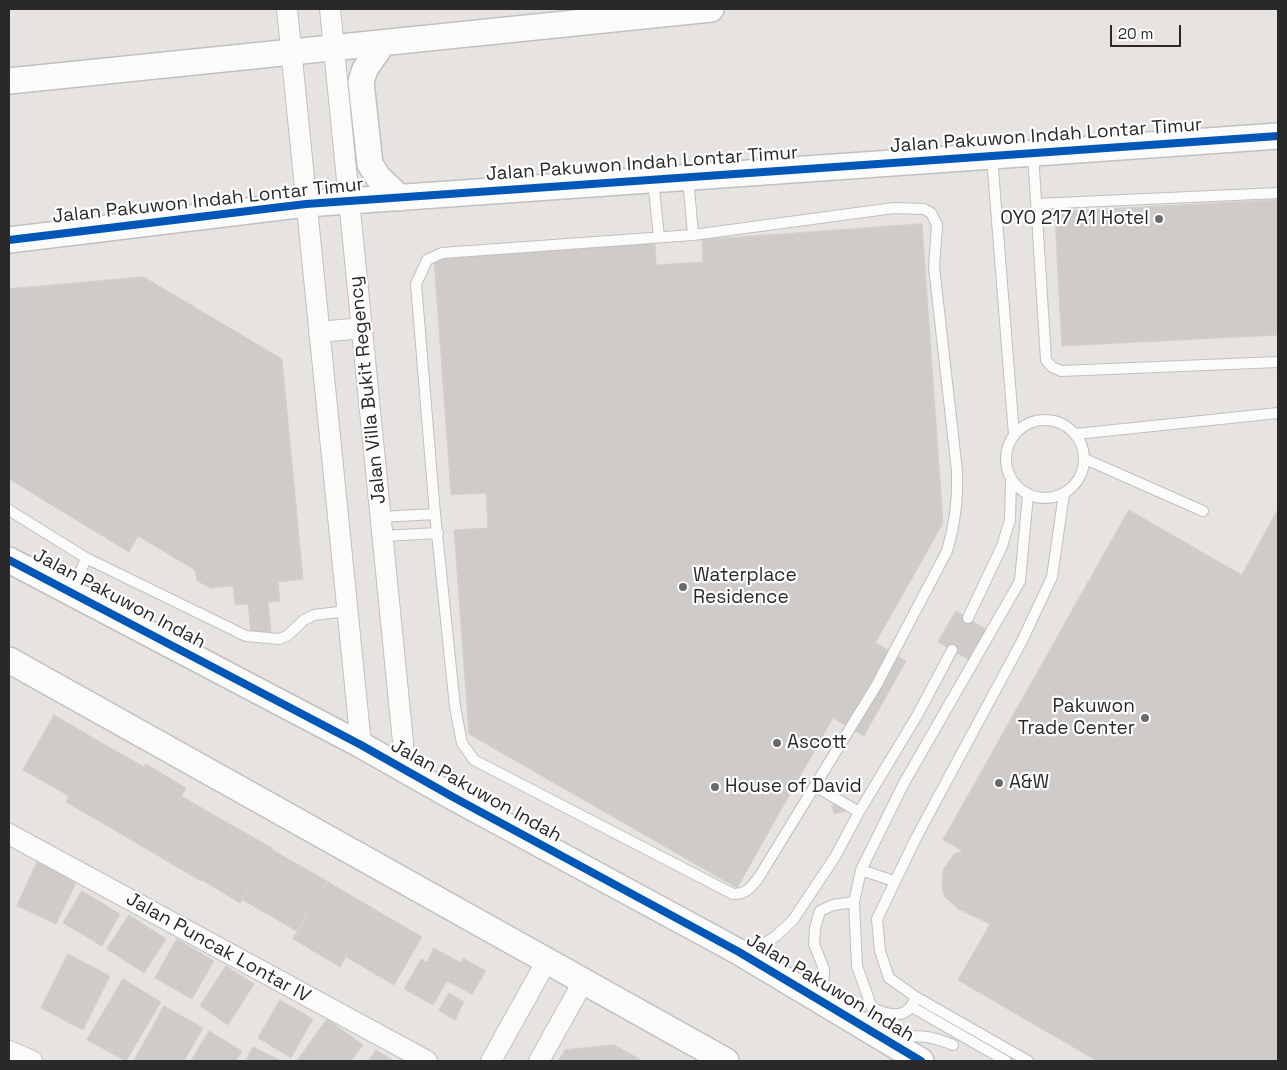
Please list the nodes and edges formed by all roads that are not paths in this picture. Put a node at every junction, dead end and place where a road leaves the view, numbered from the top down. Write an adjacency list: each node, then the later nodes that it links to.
1 (286, 9): 6 (street)
2 (330, 9): 5 (street, Jalan Villa Bukit Regency)
3 (711, 9): 4 (street)
4 (383, 43): 5 (street); 14 (street)
5 (334, 48): 6 (street); 15 (street, Jalan Villa Bukit Regency)
6 (291, 51): 7 (street); 16 (street)
7 (9, 80)
8 (1278, 136): 9 (street, Jalan Pakuwon Indah Lontar Timur)
9 (1032, 153): 10 (street, Jalan Pakuwon Indah Lontar Timur); 17 (lane)
10 (992, 156): 11 (street, Jalan Pakuwon Indah Lontar Timur); 26 (lane)
11 (688, 177): 12 (street, Jalan Pakuwon Indah Lontar Timur); 18 (lane)
12 (653, 180): 14 (street, Jalan Pakuwon Indah Lontar Timur); 19 (lane)
13 (1278, 193): 17 (lane)
14 (400, 198): 15 (street, Jalan Pakuwon Indah Lontar Timur)
15 (349, 201): 16 (street, Jalan Pakuwon Indah Lontar Timur); 21 (street, Jalan Villa Bukit Regency)
16 (306, 204): 20 (street, Jalan Pakuwon Indah Lontar Timur); 22 (street)
17 (1036, 204): 23 (lane)
18 (693, 235): 19 (lane); 45 (lane)
19 (659, 237): 33 (lane)
20 (9, 240)
21 (362, 328): 22 (street); 34 (street, Jalan Villa Bukit Regency)
22 (319, 332): 39 (street)
23 (1278, 362)
24 (1278, 413): 25 (lane)
25 (1076, 434): 26 (lane); 27 (lane)
26 (1014, 435): 28 (lane)
27 (1085, 459): 29 (lane); 32 (lane)
28 (1011, 479): 30 (lane); 40 (lane)
29 (1064, 494): 30 (lane); 49 (lane)
30 (1028, 495): 48 (lane)
31 (9, 510): 36 (lane)
32 (1203, 511)
33 (435, 514): 34 (lane); 35 (lane)
34 (382, 526): 35 (lane); 44 (street, Jalan Villa Bukit Regency)
35 (438, 533): 45 (lane)
36 (86, 558): 38 (lane); 39 (lane)
37 (9, 560): 38 (street, Jalan Pakuwon Indah)
38 (72, 593): 43 (street, Jalan Pakuwon Indah)
39 (348, 611): 43 (street)
40 (968, 618)
41 (952, 650): 46 (lane, Jalan Pakuwon Indah)
42 (9, 660): 52 (street)
43 (361, 745): 44 (street, Jalan Pakuwon Indah)
44 (406, 772): 51 (street, Jalan Pakuwon Indah)
45 (815, 786): 46 (lane)
46 (859, 812): 51 (lane, Jalan Pakuwon Indah)
47 (9, 834): 61 (street, Jalan Puncak Lontar IV)
48 (861, 870): 49 (lane); 50 (lane)
49 (894, 881): 54 (lane)
50 (854, 902): 55 (lane); 56 (lane)
51 (739, 952): 55 (street, Jalan Pakuwon Indah)
52 (546, 962): 53 (street); 62 (street)
53 (583, 982): 63 (street); 64 (street)
54 (916, 997): 56 (lane); 67 (lane)
55 (820, 1002): 57 (street, Jalan Pakuwon Indah)
56 (912, 1007): 66 (lane)
57 (887, 1041): 58 (lane); 65 (street, Jalan Pakuwon Indah)
58 (953, 1045)
59 (9, 1051): 60 (street)
60 (32, 1061)
61 (427, 1061)
62 (490, 1061)
63 (539, 1061)
64 (726, 1061)
65 (921, 1061)
66 (1006, 1061)
67 (1028, 1061)

